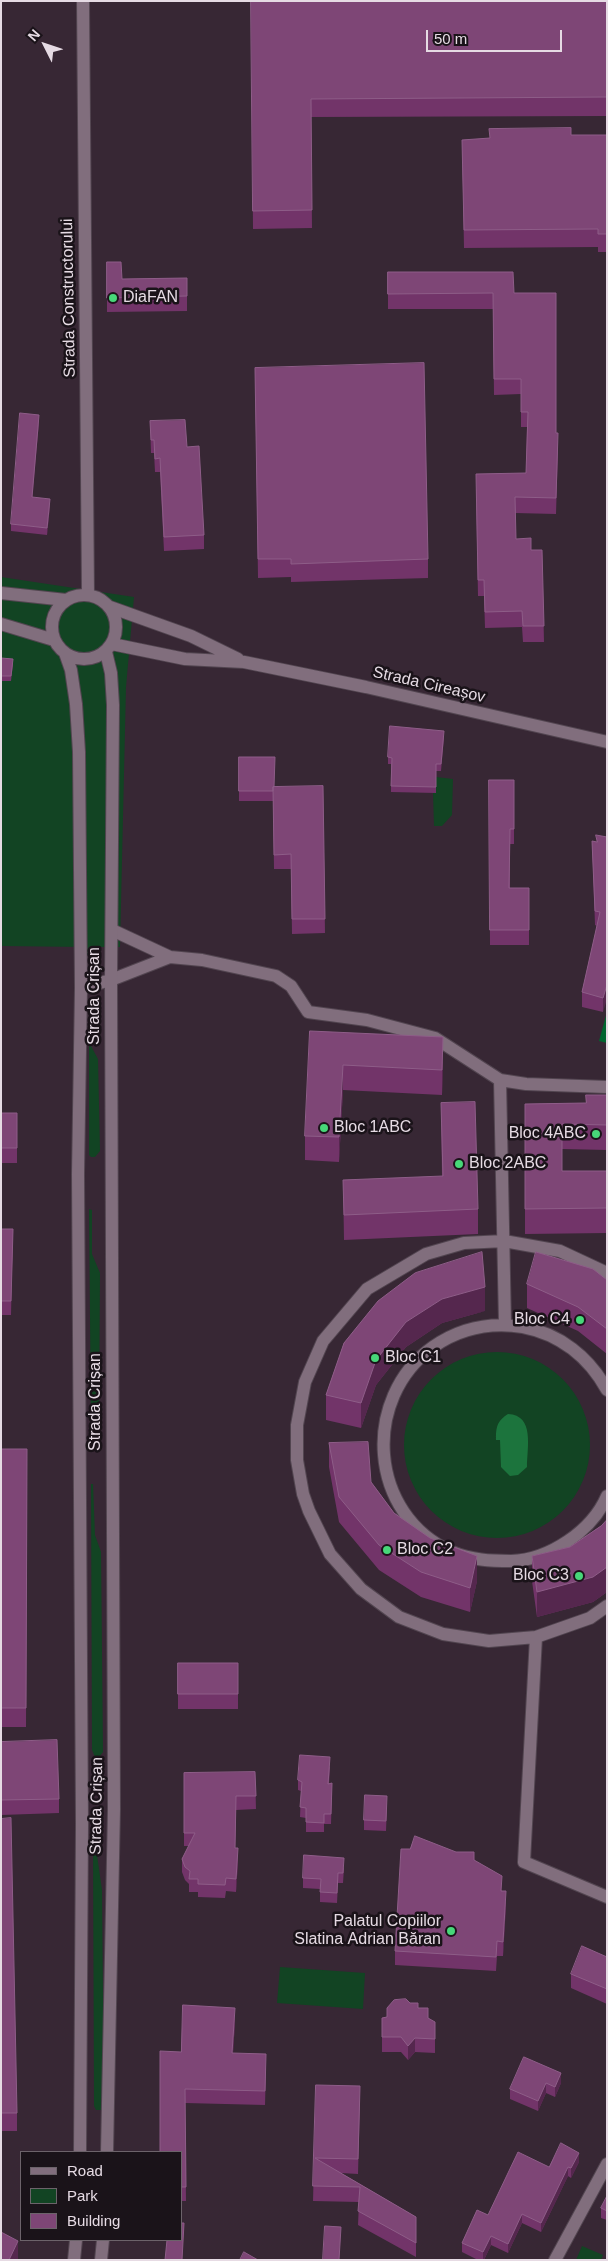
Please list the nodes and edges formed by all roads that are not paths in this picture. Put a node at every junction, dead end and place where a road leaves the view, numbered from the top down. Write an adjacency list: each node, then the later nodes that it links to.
1 (83, 1): 3 (main road, Strada Constructorului)
2 (1, 593): 4 (main road)
3 (88, 595): 4 (main road); 5 (main road)
4 (66, 600): 7 (main road)
5 (110, 607): 8 (main road); 10 (main road, Strada Cireașov)
6 (1, 624): 7 (main road)
7 (54, 640): 9 (main road)
8 (109, 648): 9 (main road); 10 (main road, Strada Cireașov); 12 (main road, Strada Crișan)
9 (65, 653): 15 (main road, Strada Crișan)
10 (244, 662): 11 (main road, Strada Cireașov)
11 (607, 742)
12 (112, 930): 13 (main road); 14 (main road, Strada Crișan)
13 (170, 957): 14 (main road); 16 (main road)
14 (111, 980): 15 (main road); 27 (main road, Strada Crișan)
15 (81, 988): 26 (main road, Strada Crișan)
16 (500, 1080): 17 (main road); 18 (main road)
17 (607, 1087)
18 (504, 1240): 19 (main road); 20 (main road); 24 (main road)
19 (607, 1273)
20 (505, 1324): 21 (main road); 22 (main road)
21 (607, 1390)
22 (607, 1496)
23 (607, 1606): 24 (main road)
24 (536, 1637): 25 (main road)
25 (607, 1897)
26 (80, 2151)
27 (107, 2151)
28 (607, 2164): 33 (main road)
29 (76, 2241): 31 (main road)
30 (103, 2241): 32 (main road)
31 (74, 2260)
32 (100, 2260)
33 (555, 2260)

